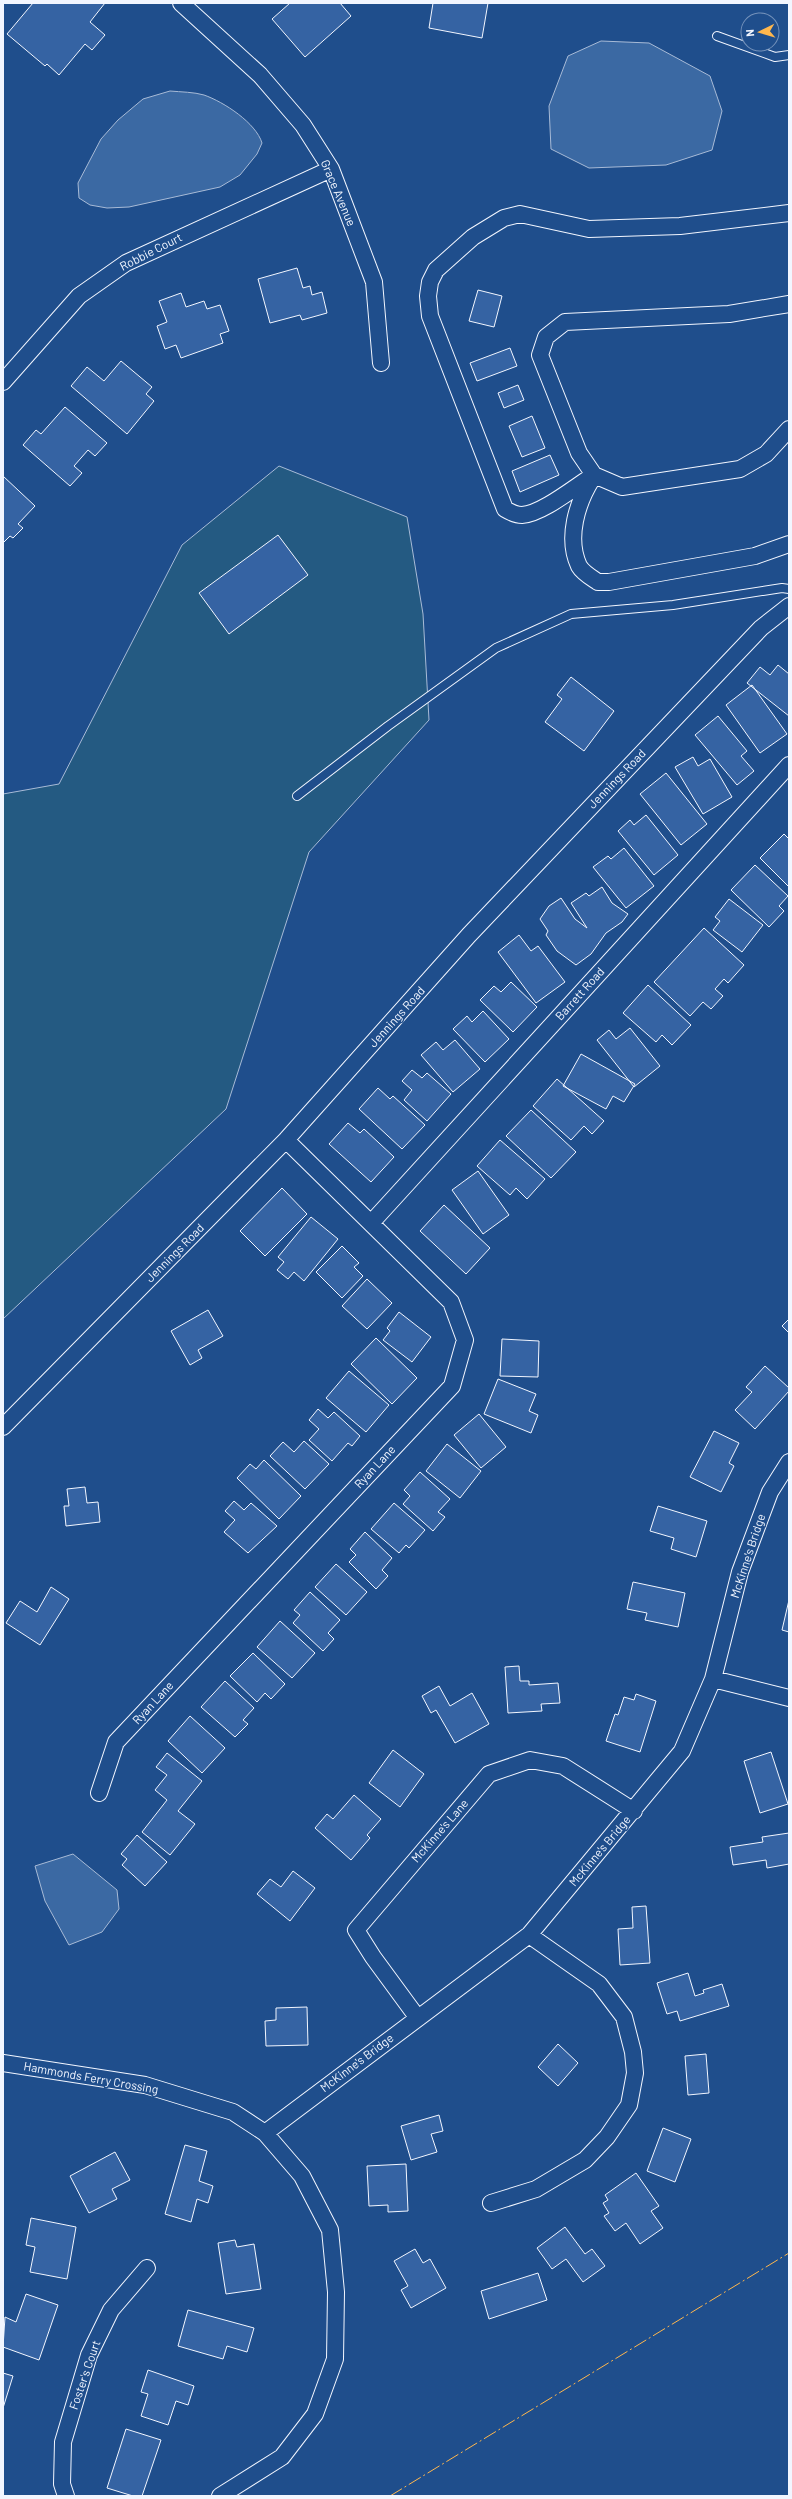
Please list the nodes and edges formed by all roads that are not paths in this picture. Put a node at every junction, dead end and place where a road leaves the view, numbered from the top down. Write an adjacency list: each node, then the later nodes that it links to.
1 (181, 3): 4 (street, Grace Avenue)
2 (717, 36): 3 (lane)
3 (789, 54)
4 (331, 169): 7 (street, Grace Avenue); 8 (street, Robbie Court)
5 (789, 213): 10 (street)
6 (789, 304): 10 (street)
7 (381, 363)
8 (3, 382)
9 (789, 428): 10 (street)
10 (594, 476): 11 (street)
11 (789, 544)
12 (789, 589): 15 (lane)
13 (789, 606): 16 (street, Jennings Road)
14 (789, 765): 17 (street, Barrett Road)
15 (297, 796)
16 (286, 1140): 17 (street, Ryan Lane); 18 (street, Jennings Road)
17 (372, 1222): 22 (street, Ryan Lane)
18 (3, 1427)
19 (789, 1462): 20 (street, McKinne's Bridge)
20 (713, 1679): 21 (street); 23 (street, McKinne's Bridge)
21 (789, 1698)
22 (99, 1792)
23 (634, 1811): 24 (street, McKinne's Bridge); 25 (street, McKinne's Lane)
24 (529, 1935): 25 (street, McKinne's Bridge); 28 (street)
25 (417, 2017): 27 (street, McKinne's Bridge)
26 (3, 2063): 27 (street, Hammonds Ferry Crossing)
27 (265, 2133): 31 (street, Hammonds Ferry Crossing)
28 (491, 2203)
29 (147, 2268): 30 (street, Foster's Court)
30 (66, 2496)
31 (220, 2496)

